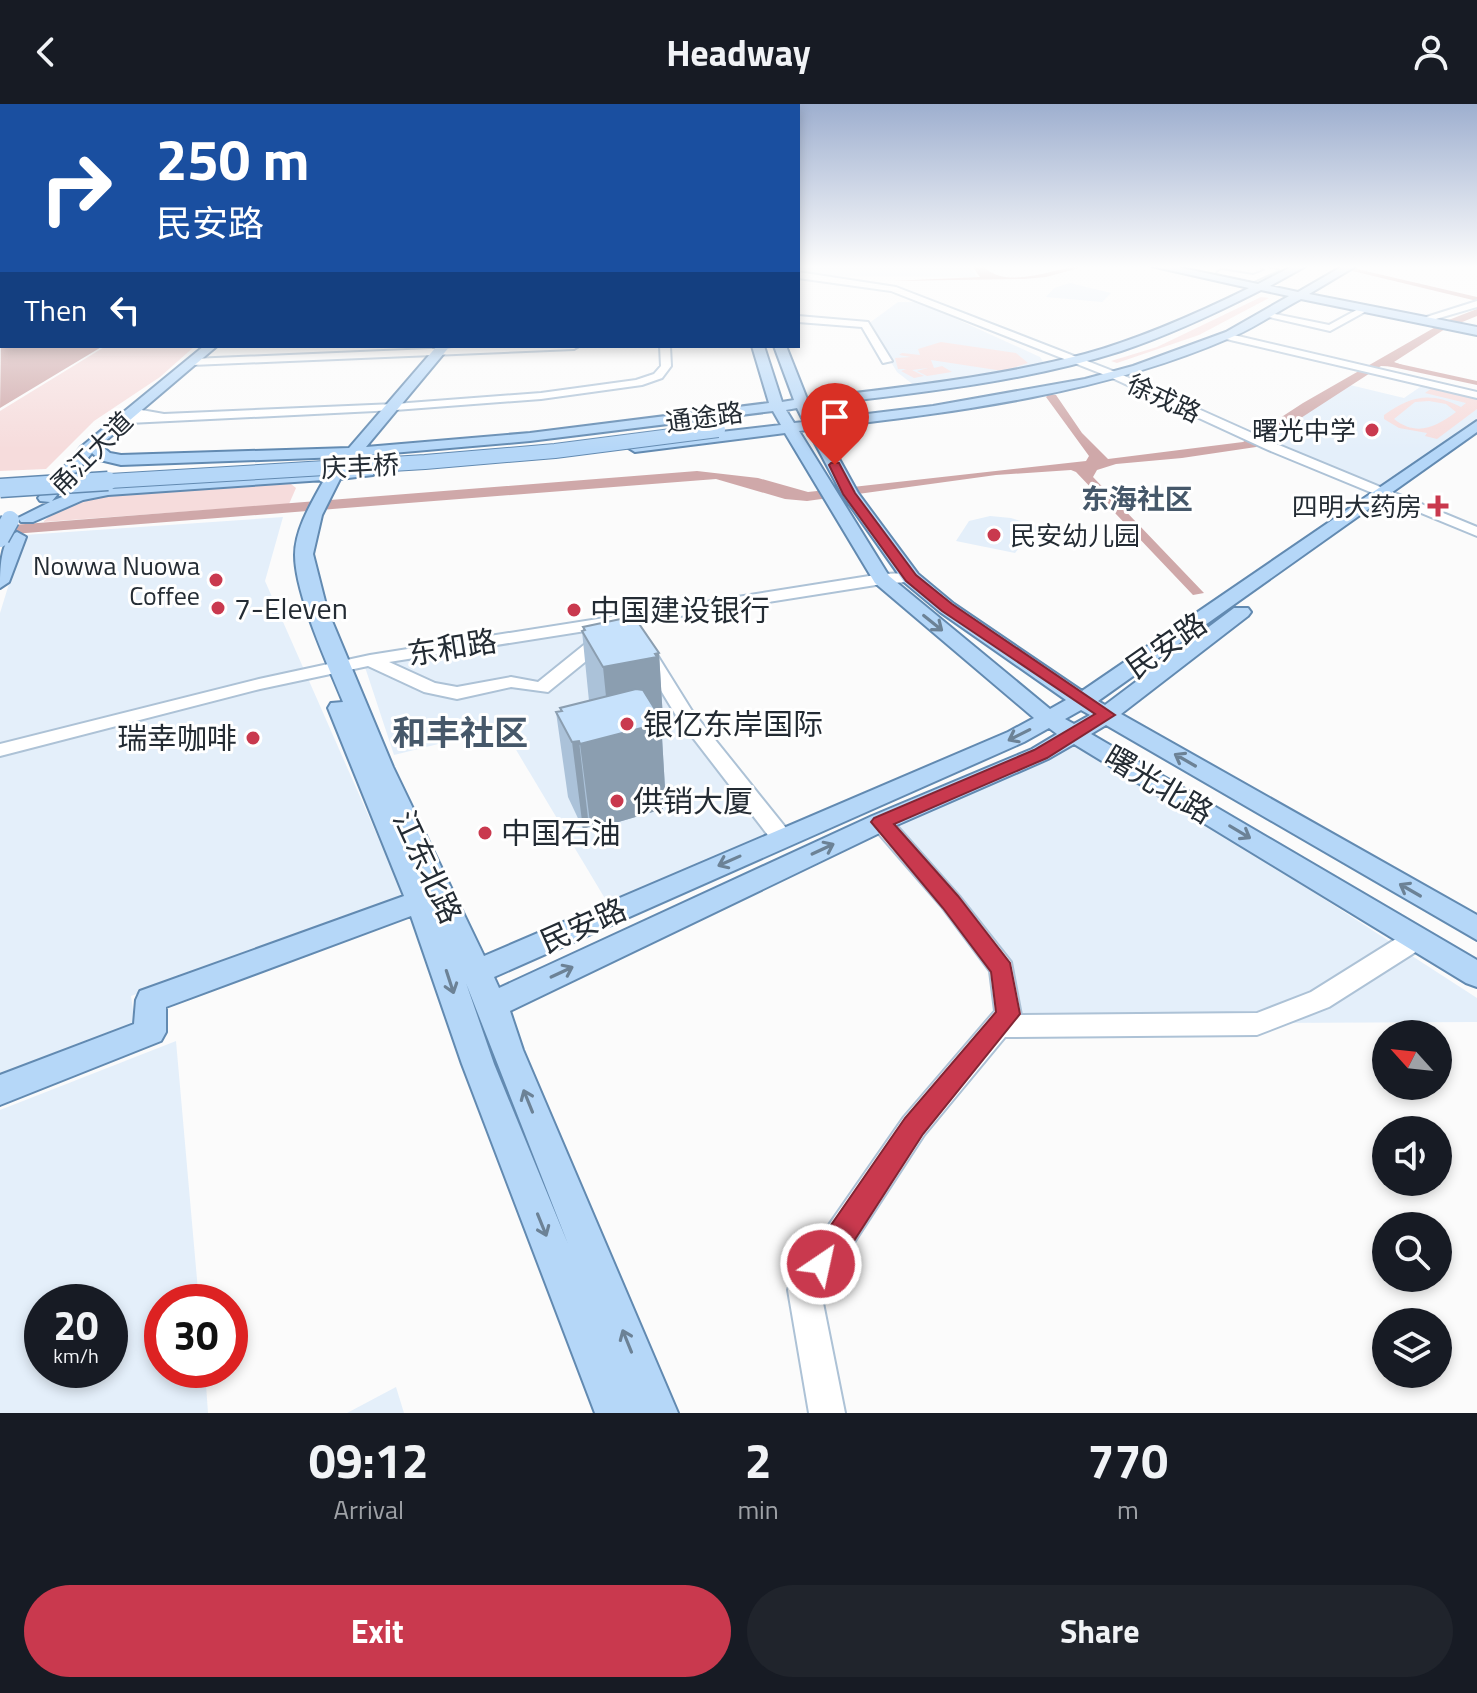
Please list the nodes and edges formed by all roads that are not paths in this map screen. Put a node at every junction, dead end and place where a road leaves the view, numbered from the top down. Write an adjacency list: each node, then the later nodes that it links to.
1 (867, 327): 14 (street)
2 (992, 327): 16 (street, 徐戎路)
3 (1180, 327): 16 (main road, 通途路)
4 (1228, 327): 16 (main road, 通途路)
5 (1242, 327): 6 (main road, 通途路)
6 (1225, 336): 16 (main road, 通途路); 17 (street)
7 (198, 348): 34 (main road, 甬江大道)
8 (209, 348): 15 (main road, 甬江大道)
9 (483, 348): 13 (street)
10 (665, 348): 18 (street)
11 (759, 348): 22 (main road, 曙光北路)
12 (781, 348): 20 (main road, 曙光北路)
13 (437, 349): 15 (street); 18 (main road, 江东北路)
14 (887, 361)
15 (192, 362): 19 (main road, 甬江大道)
16 (1095, 367): 20 (main road, 通途路); 20 (main road, 通途路); 33 (street, 徐戎路)
17 (1477, 395)
18 (387, 407): 21 (street); 28 (main road, 江东北路)
19 (130, 412): 21 (street); 24 (main road, 甬江大道)
20 (808, 416): 22 (main road, 通途路); 22 (main road, 通途路); 31 (main road, 曙光北路)
21 (164, 418): 24 (street)
22 (785, 418): 25 (main road, 通途路); 28 (main road, 通途路); 31 (main road, 曙光北路); 32 (main road, 通途路)
23 (1477, 425): 33 (main road, 民安路)
24 (112, 427): 27 (main road, 甬江大道)
25 (715, 427): 29 (main road, 庆丰桥); 30 (main road, 庆丰桥, bridge)
26 (1477, 437): 33 (main road, 民安路)
27 (96, 441): 28 (main road, 通途路); 34 (main road, 甬江大道)
28 (345, 451): 32 (main road, 江东北路)
29 (0, 480)
30 (0, 488)
31 (839, 491): 36 (main road, 曙光北路); 37 (main road, 曙光北路)
32 (318, 493): 34 (main road, 通途路); 41 (main road, 江东北路)
33 (1392, 496): 35 (street, 徐戎路); 42 (main road, 民安路); 43 (main road, 民安路)
34 (13, 529): 38 (main road, 甬江大道)
35 (1477, 532)
36 (911, 578): 37 (street, 东和路); 42 (main road, 曙光北路)
37 (882, 579): 39 (street, 东和路); 44 (main road, 曙光北路, one-way to 44)
38 (0, 582)
39 (626, 619): 40 (street, 东和路); 40 (street); 48 (street)
40 (370, 660): 41 (street, 东和路)
41 (332, 668): 46 (street, 东和路); 49 (main road, 江东北路); 52 (main road, 江东北路)
42 (1082, 701): 43 (main road, 曙光北路); 44 (main road, 民安路)
43 (1106, 715): 45 (main road, 民安路); 50 (main road, 曙光北路, one-way to 43)
44 (1049, 719): 45 (main road, 曙光北路); 48 (main road, 民安路, one-way to 48)
45 (1076, 733): 47 (main road, 民安路); 51 (main road, 曙光北路, one-way to 51)
46 (0, 750)
47 (881, 822): 54 (main road, 民安路, one-way to 47); 55 (street)
48 (782, 838): 52 (main road, 民安路, one-way to 52)
49 (418, 902): 56 (main road); 57 (main road, 江东北路, one-way to 57)
50 (1477, 929)
51 (1416, 939): 53 (main road, 曙光北路); 55 (street)
52 (476, 972): 54 (main road, 江东北路)
53 (1477, 975)
54 (492, 1005): 58 (main road, 江东北路, one-way to 54)
55 (999, 1026): 59 (street)
56 (0, 1090)
57 (616, 1413)
58 (657, 1413)
59 (827, 1413)

